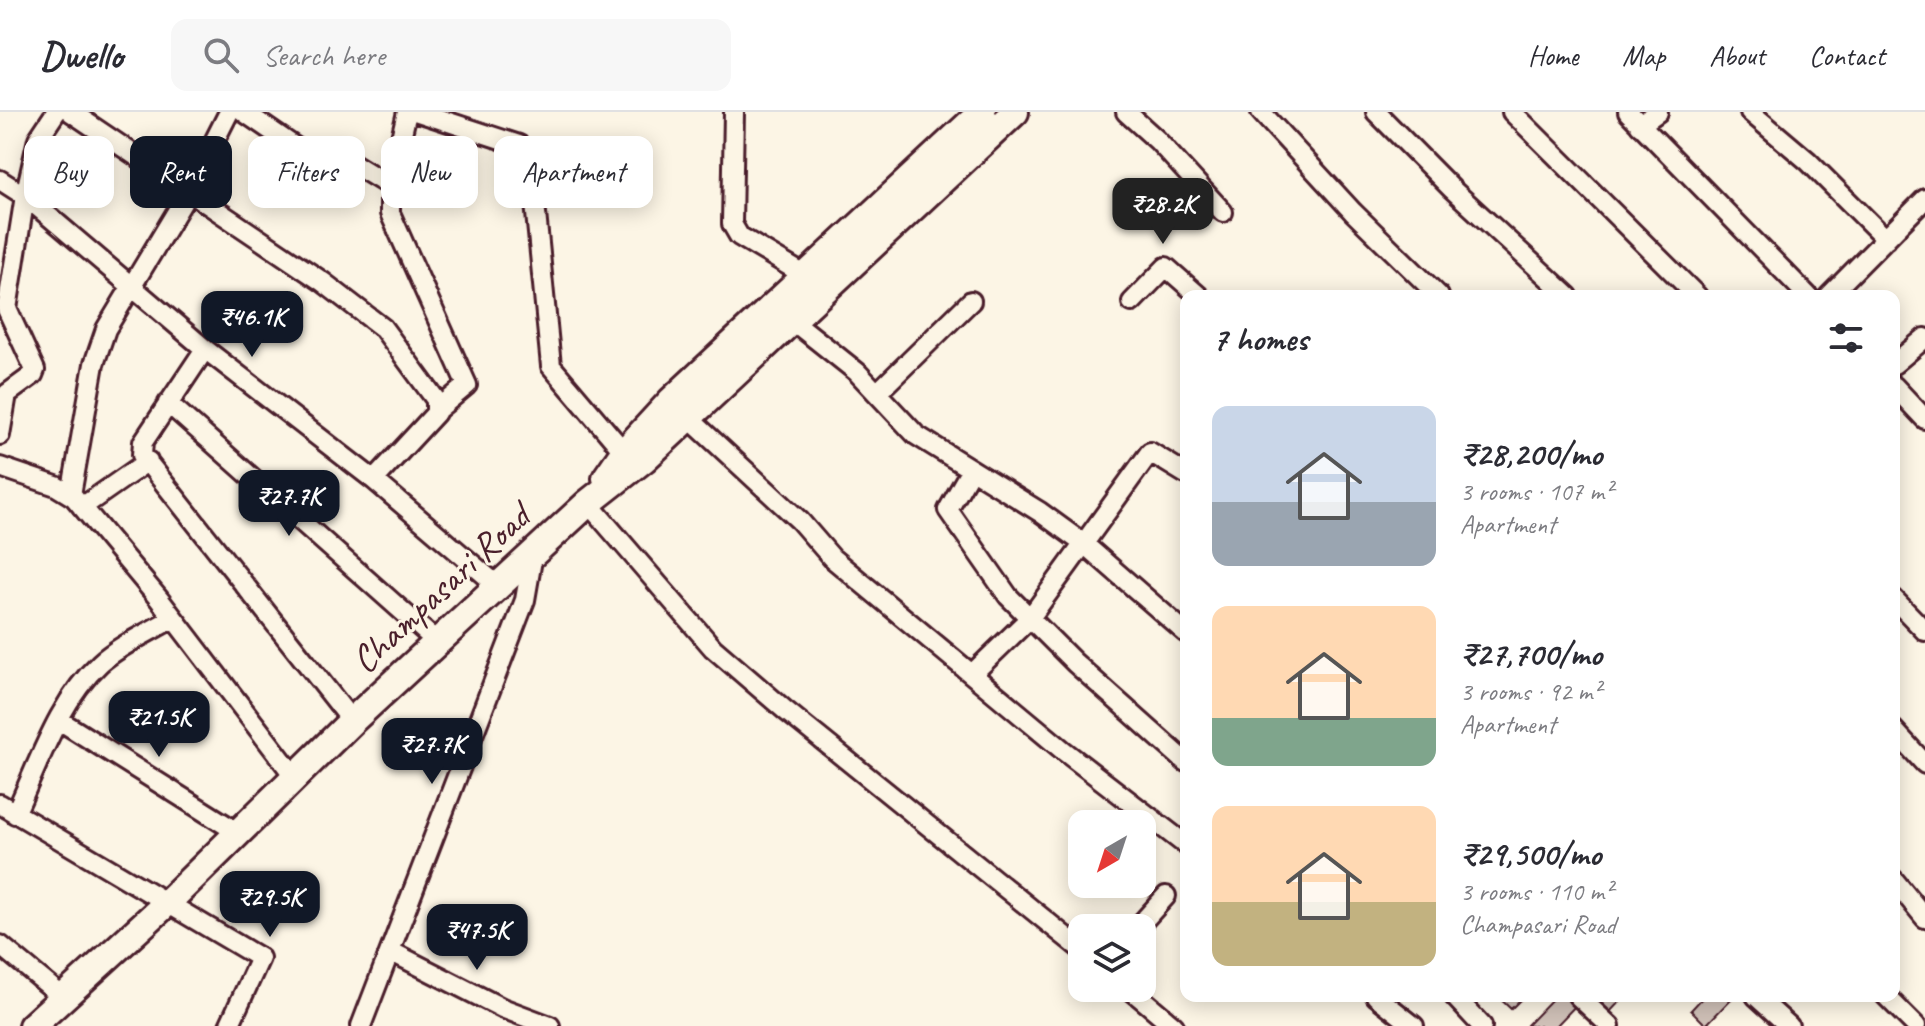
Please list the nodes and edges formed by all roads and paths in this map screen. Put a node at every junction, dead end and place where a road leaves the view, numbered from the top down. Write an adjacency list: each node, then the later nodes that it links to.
1 (56, 112): 17 (street)
2 (71, 112): 20 (street)
3 (229, 112): 18 (street)
4 (244, 112): 22 (street)
5 (407, 112): 19 (street)
6 (418, 112): 53 (street)
7 (734, 112): 32 (street)
8 (982, 112): 32 (main road, Champasari Road)
9 (1015, 112): 42 (main road, Champasari Road)
10 (1126, 112): 30 (street)
11 (1261, 112): 35 (street)
12 (1376, 112): 36 (street)
13 (1512, 112): 37 (street)
14 (1658, 112): 16 (street)
15 (1750, 112): 31 (street)
16 (1634, 118): 38 (street)
17 (40, 136)
18 (217, 136)
19 (401, 136)
20 (130, 153)
21 (0, 180): 23 (street)
22 (381, 181)
23 (24, 195)
24 (1925, 199): 31 (street)
25 (24, 202): 52 (street)
26 (39, 208): 33 (street)
27 (179, 208): 33 (street)
28 (211, 208): 49 (street)
29 (390, 208): 49 (street)
30 (1223, 212)
31 (1886, 239): 39 (street)
32 (806, 276): 42 (main road, Champasari Road)
33 (132, 285): 44 (street); 59 (street)
34 (1192, 290): 41 (street)
35 (1433, 290)
36 (1561, 290)
37 (1691, 290)
38 (1802, 290)
39 (1835, 290)
40 (971, 301): 47 (street)
41 (1132, 302)
42 (783, 312): 47 (street); 50 (main road, Champasari Road)
43 (1925, 338): 45 (street)
44 (205, 349): 48 (street); 58 (street)
45 (1900, 359)
46 (1900, 392): 51 (street)
47 (877, 393): 57 (street)
48 (168, 403): 54 (street); 69 (street)
49 (437, 410): 58 (street)
50 (680, 410): 53 (main road, Champasari Road); 60 (main road, Champasari Road); 70 (street)
51 (1925, 419)
52 (0, 435)
53 (624, 452): 60 (main road, Champasari Road)
54 (148, 461): 59 (street); 72 (street)
55 (0, 467): 59 (street)
56 (1180, 469): 61 (street)
57 (971, 470): 61 (street); 66 (street)
58 (374, 480): 63 (street)
59 (77, 501): 65 (street)
60 (588, 503): 62 (main road, Champasari Road); 85 (street)
61 (1084, 544): 66 (street); 67 (street)
62 (533, 554): 63 (main road, Champasari Road); 87 (street)
63 (498, 586): 69 (main road, Champasari Road)
64 (1900, 605): 68 (street)
65 (173, 618): 71 (street); 76 (street)
66 (1030, 618): 70 (street); 74 (street)
67 (1180, 628)
68 (1925, 631)
69 (437, 642): 72 (main road, Champasari Road)
70 (972, 674): 79 (street)
71 (59, 720): 77 (street); 78 (street)
72 (352, 721): 76 (main road, Champasari Road)
73 (1900, 737): 75 (street)
74 (1180, 757)
75 (1925, 764)
76 (295, 777): 78 (main road, Champasari Road)
77 (8, 809): 82 (street)
78 (237, 832): 82 (main road, Champasari Road)
79 (1180, 840)
80 (1900, 887): 84 (street)
81 (1166, 896): 83 (street)
82 (167, 903): 88 (main road, Champasari Road); 96 (street)
83 (1150, 914)
84 (1925, 918)
85 (1068, 939)
86 (0, 945): 88 (street)
87 (390, 951): 97 (street); 98 (street)
88 (64, 998): 95 (main road, Champasari Road)
89 (1146, 1002): 99 (street)
90 (1384, 1002): 100 (street)
91 (1460, 1002): 101 (street)
92 (1584, 1002): 102 (street)
93 (1763, 1002): 103 (street)
94 (1892, 1002): 104 (street)
95 (32, 1026)
96 (229, 1026)
97 (361, 1026)
98 (550, 1026)
99 (1174, 1026)
100 (1414, 1026)
101 (1482, 1026)
102 (1610, 1026)
103 (1789, 1026)
104 (1916, 1026)

